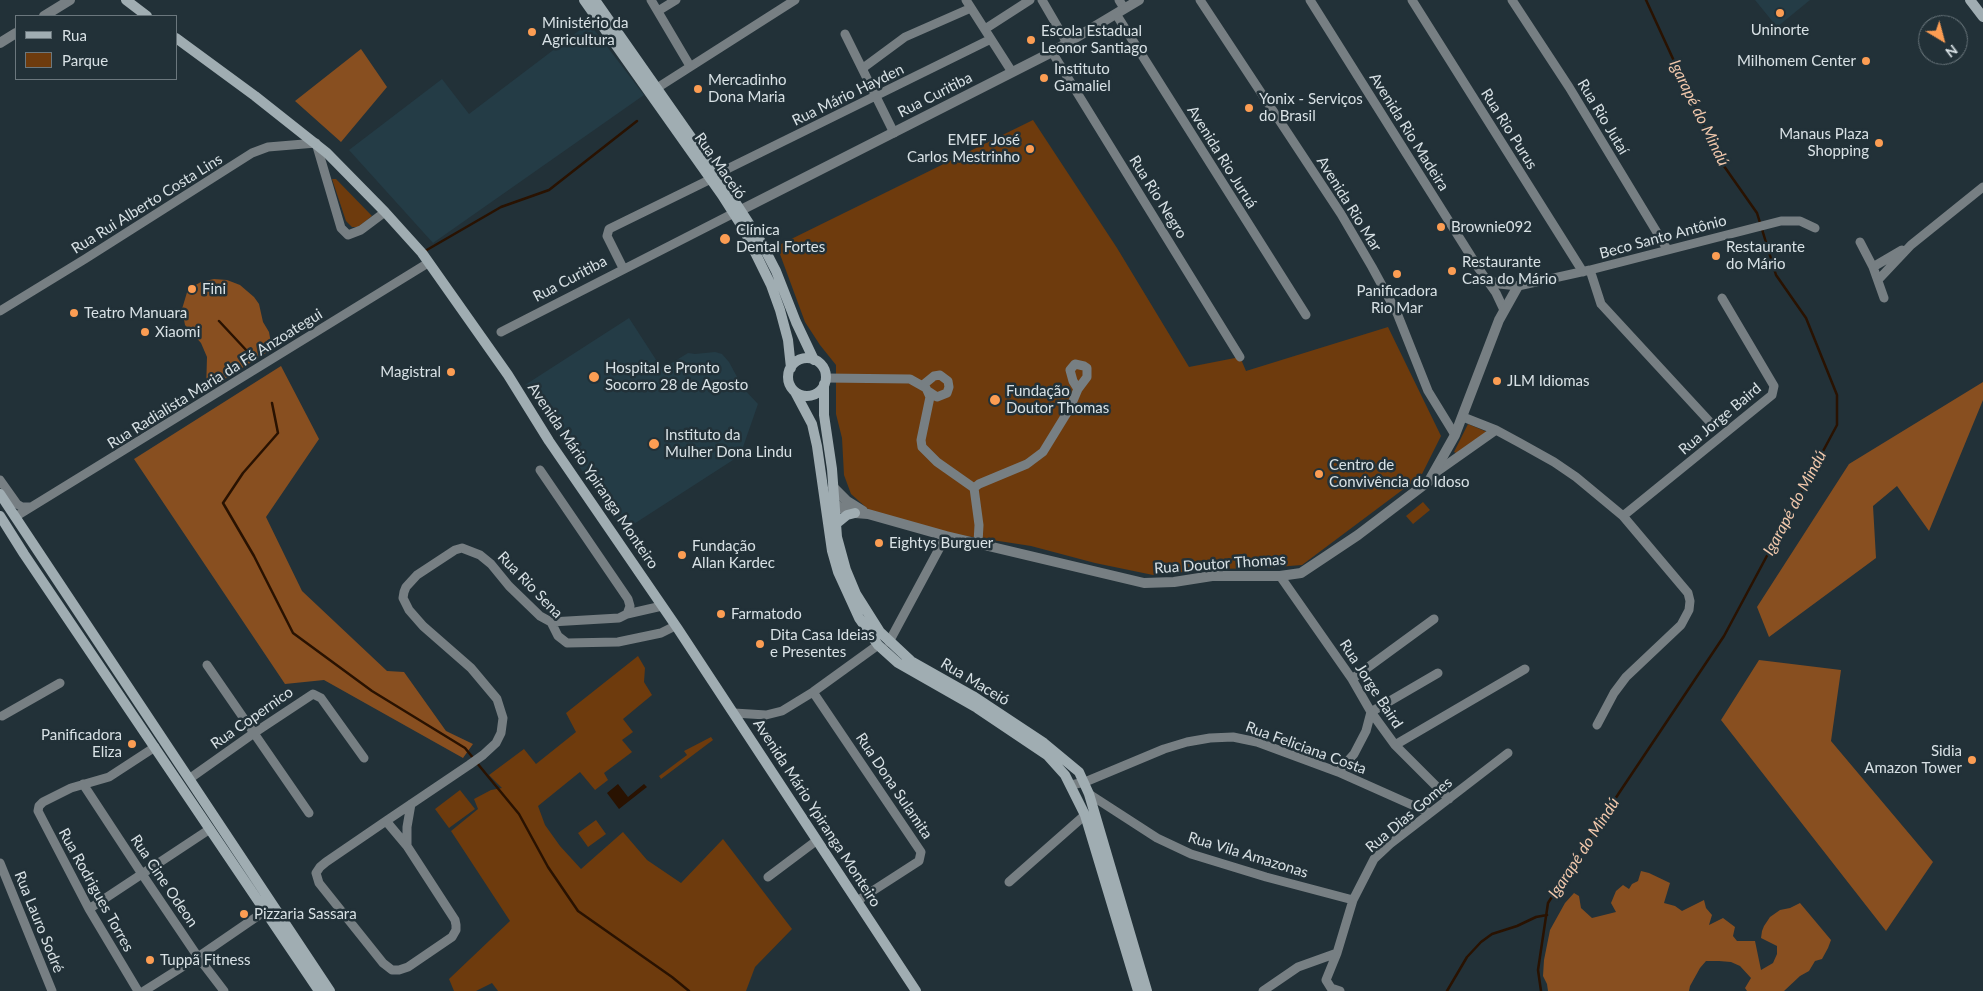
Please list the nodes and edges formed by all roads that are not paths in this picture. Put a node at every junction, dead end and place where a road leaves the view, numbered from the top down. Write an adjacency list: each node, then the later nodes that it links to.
1 (70, 0): 19 (street)
2 (126, 0): 20 (main road)
3 (584, 0): 37 (main road, Rua Maceió)
4 (595, 0): 33 (main road, Rua Maceió)
5 (651, 0): 18 (street)
6 (676, 0): 18 (street)
7 (795, 0): 30 (street)
8 (1030, 0): 22 (street)
9 (1042, 0): 28 (street)
10 (1139, 0): 17 (street, Rua Curitiba)
11 (1200, 0): 68 (street, Avenida Rio Mar)
12 (1310, 0): 50 (street, Avenida Rio Madeira)
13 (1412, 0): 48 (street, Rua Rio Purus)
14 (1512, 0): 44 (street, Rua Rio Jutaí)
15 (1970, 0): 21 (main road)
16 (968, 4): 22 (street); 31 (street)
17 (1120, 7): 28 (street, Rua Curitiba); 57 (street, Avenida Rio Juruá)
18 (658, 11): 30 (street)
19 (46, 15)
20 (146, 15)
21 (1983, 17)
22 (985, 29): 26 (street)
23 (15, 34): 27 (street)
24 (845, 34): 31 (street)
25 (178, 40): 36 (main road, Avenida Mário Ypiranga Monteiro)
26 (991, 40): 32 (street); 34 (street, Rua Mário Hayden)
27 (0, 43)
28 (1067, 43): 29 (street, Rua Curitiba)
29 (1052, 52): 32 (street, Rua Curitiba); 59 (street, Rua Rio Negro)
30 (690, 66): 33 (street)
31 (863, 68): 34 (street)
32 (1012, 72): 35 (street, Rua Curitiba)
33 (657, 88): 37 (main road, Rua Maceió)
34 (877, 97): 35 (street); 37 (street, Rua Mário Hayden)
35 (894, 133): 40 (street, Rua Curitiba)
36 (316, 143): 39 (main road, Avenida Mário Ypiranga Monteiro); 39 (street); 56 (street, Rua Rui Alberto Costa Lins)
37 (714, 177): 40 (main road, Rua Maceió); 47 (street, Rua Mário Hayden)
38 (1983, 187): 43 (street)
39 (385, 212): 45 (main road, Avenida Mário Ypiranga Monteiro)
40 (737, 212): 47 (street, Rua Curitiba); 49 (main road, Rua Maceió)
41 (1815, 228): 44 (street, Beco Santo Antônio)
42 (1860, 242): 46 (street)
43 (1911, 245): 46 (street); 51 (street)
44 (1667, 249): 48 (street, Beco Santo Antônio)
45 (428, 263): 77 (street, Rua Radialista Maria da Fé Anzoategui); 87 (main road, Avenida Mário Ypiranga Monteiro)
46 (1873, 267): 51 (street)
47 (623, 268): 58 (street, Rua Curitiba)
48 (1586, 271): 52 (street, Beco Santo Antônio); 66 (street, Rua Rio Purus)
49 (772, 274): 60 (main road, Rua Maceió); 61 (main road, Rua Maceió)
50 (1486, 279): 52 (street); 55 (street, Avenida Rio Madeira)
51 (1878, 280): 54 (street)
52 (1518, 286): 55 (street, Rua Doutor Thomas)
53 (1722, 298): 81 (street, Rua Jorge Baird)
54 (1884, 298)
55 (1504, 310): 65 (street, Rua Doutor Thomas)
56 (0, 311)
57 (1306, 315)
58 (502, 332)
59 (1240, 357)
60 (814, 360): 61 (main road); 62 (main road)
61 (791, 368): 64 (main road)
62 (825, 381): 64 (main road); 72 (main road, Rua Maceió); 73 (street)
63 (1078, 390): 73 (street)
64 (795, 392): 74 (main road, Rua Maceió)
65 (1463, 417): 67 (street); 68 (street, Rua Doutor Thomas)
66 (1709, 420)
67 (1496, 430): 70 (street, Rua Doutor Thomas); 81 (street)
68 (1455, 434): 70 (street, Rua Doutor Thomas)
69 (540, 470): 88 (street)
70 (1435, 473): 86 (street, Rua Doutor Thomas)
71 (0, 480): 77 (street)
72 (833, 487): 76 (main road, Rua Maceió); 79 (street, Rua Doutor Thomas)
73 (974, 488): 85 (street)
74 (823, 493): 76 (street, Rua Doutor Thomas); 93 (main road, Rua Maceió)
75 (0, 494): 82 (main road)
76 (834, 503): 78 (street, Rua Doutor Thomas); 83 (main road, Rua Maceió)
77 (34, 507): 82 (street, Rua Radialista Maria da Fé Anzoategui)
78 (855, 513): 79 (street, Rua Doutor Thomas); 83 (main road)
79 (868, 514): 84 (street, Rua Doutor Thomas)
80 (0, 516): 106 (main road)
81 (1623, 516): 103 (street)
82 (15, 517): 110 (main road)
83 (836, 524): 92 (main road, Rua Maceió)
84 (946, 536): 85 (street, Rua Doutor Thomas); 92 (street)
85 (978, 543): 86 (street, Rua Doutor Thomas)
86 (1280, 576): 97 (street, Rua Jorge Baird)
87 (662, 606): 88 (street); 91 (main road, Avenida Mário Ypiranga Monteiro)
88 (628, 614): 90 (street)
89 (1434, 619): 97 (street)
90 (550, 622): 91 (street, Rua Rio Sena); 116 (street, Rua Rio Sena)
91 (676, 626): 101 (main road, Avenida Mário Ypiranga Monteiro)
92 (889, 642): 111 (main road, Rua Maceió)
93 (878, 645): 99 (street); 113 (main road, Rua Maceió)
94 (207, 665): 104 (street)
95 (1525, 670): 105 (street)
96 (1438, 673): 100 (street)
97 (1352, 679): 100 (street, Rua Jorge Baird)
98 (60, 683): 102 (street)
99 (812, 692): 101 (street); 129 (street, Rua Dona Sulamita)
100 (1371, 712): 105 (street, Rua Jorge Baird); 109 (street)
101 (734, 713): 122 (main road, Avenida Mário Ypiranga Monteiro)
102 (2, 716)
103 (1597, 725)
104 (254, 733): 108 (street, Rua Copernico); 110 (street, Rua Copernico); 117 (street)
105 (1395, 746): 115 (street, Rua Jorge Baird)
106 (155, 747): 112 (street); 121 (main road)
107 (1508, 753): 115 (street, Rua Dias Gomes)
108 (364, 758)
109 (1338, 772): 111 (street, Rua Feliciana Costa); 118 (street, Rua Feliciana Costa)
110 (189, 779): 139 (main road)
111 (1085, 782): 113 (street, Rua Feliciana Costa); 114 (main road, Rua Maceió)
112 (83, 784): 125 (street, Rua Cine Odeon); 130 (street, Rua Rodrigues Torres)
113 (1071, 785): 119 (main road, Rua Maceió)
114 (1089, 794): 128 (street, Rua Vila Amazonas); 142 (main road, Rua Maceió)
115 (1449, 799): 118 (street, Rua Dias Gomes)
116 (410, 804): 120 (street); 123 (street)
117 (309, 813)
118 (1430, 813): 128 (street, Rua Dias Gomes)
119 (1085, 815): 127 (street); 141 (main road, Rua Maceió)
120 (386, 821): 123 (street); 123 (street)
121 (210, 828): 125 (street); 131 (main road)
122 (816, 841): 126 (street); 129 (main road, Avenida Mário Ypiranga Monteiro)
123 (407, 846)
124 (0, 863): 134 (street, Rua Lauro Sodré)
125 (142, 874): 130 (street); 133 (street, Rua Cine Odeon)
126 (768, 877)
127 (1009, 882)
128 (1353, 900): 132 (street, Rua Dias Gomes)
129 (857, 901): 140 (main road, Avenida Mário Ypiranga Monteiro)
130 (89, 909): 135 (street, Rua Rodrigues Torres)
131 (265, 911): 133 (street); 138 (main road)
132 (1337, 953): 143 (street); 144 (street, Rua Dias Gomes)
133 (198, 957): 136 (street); 137 (street, Rua Cine Odeon)
134 (52, 991)
135 (138, 991)
136 (144, 991)
137 (224, 991)
138 (318, 991)
139 (330, 991)
140 (916, 991)
141 (1138, 991)
142 (1147, 991)
143 (1263, 991)
144 (1340, 991)

